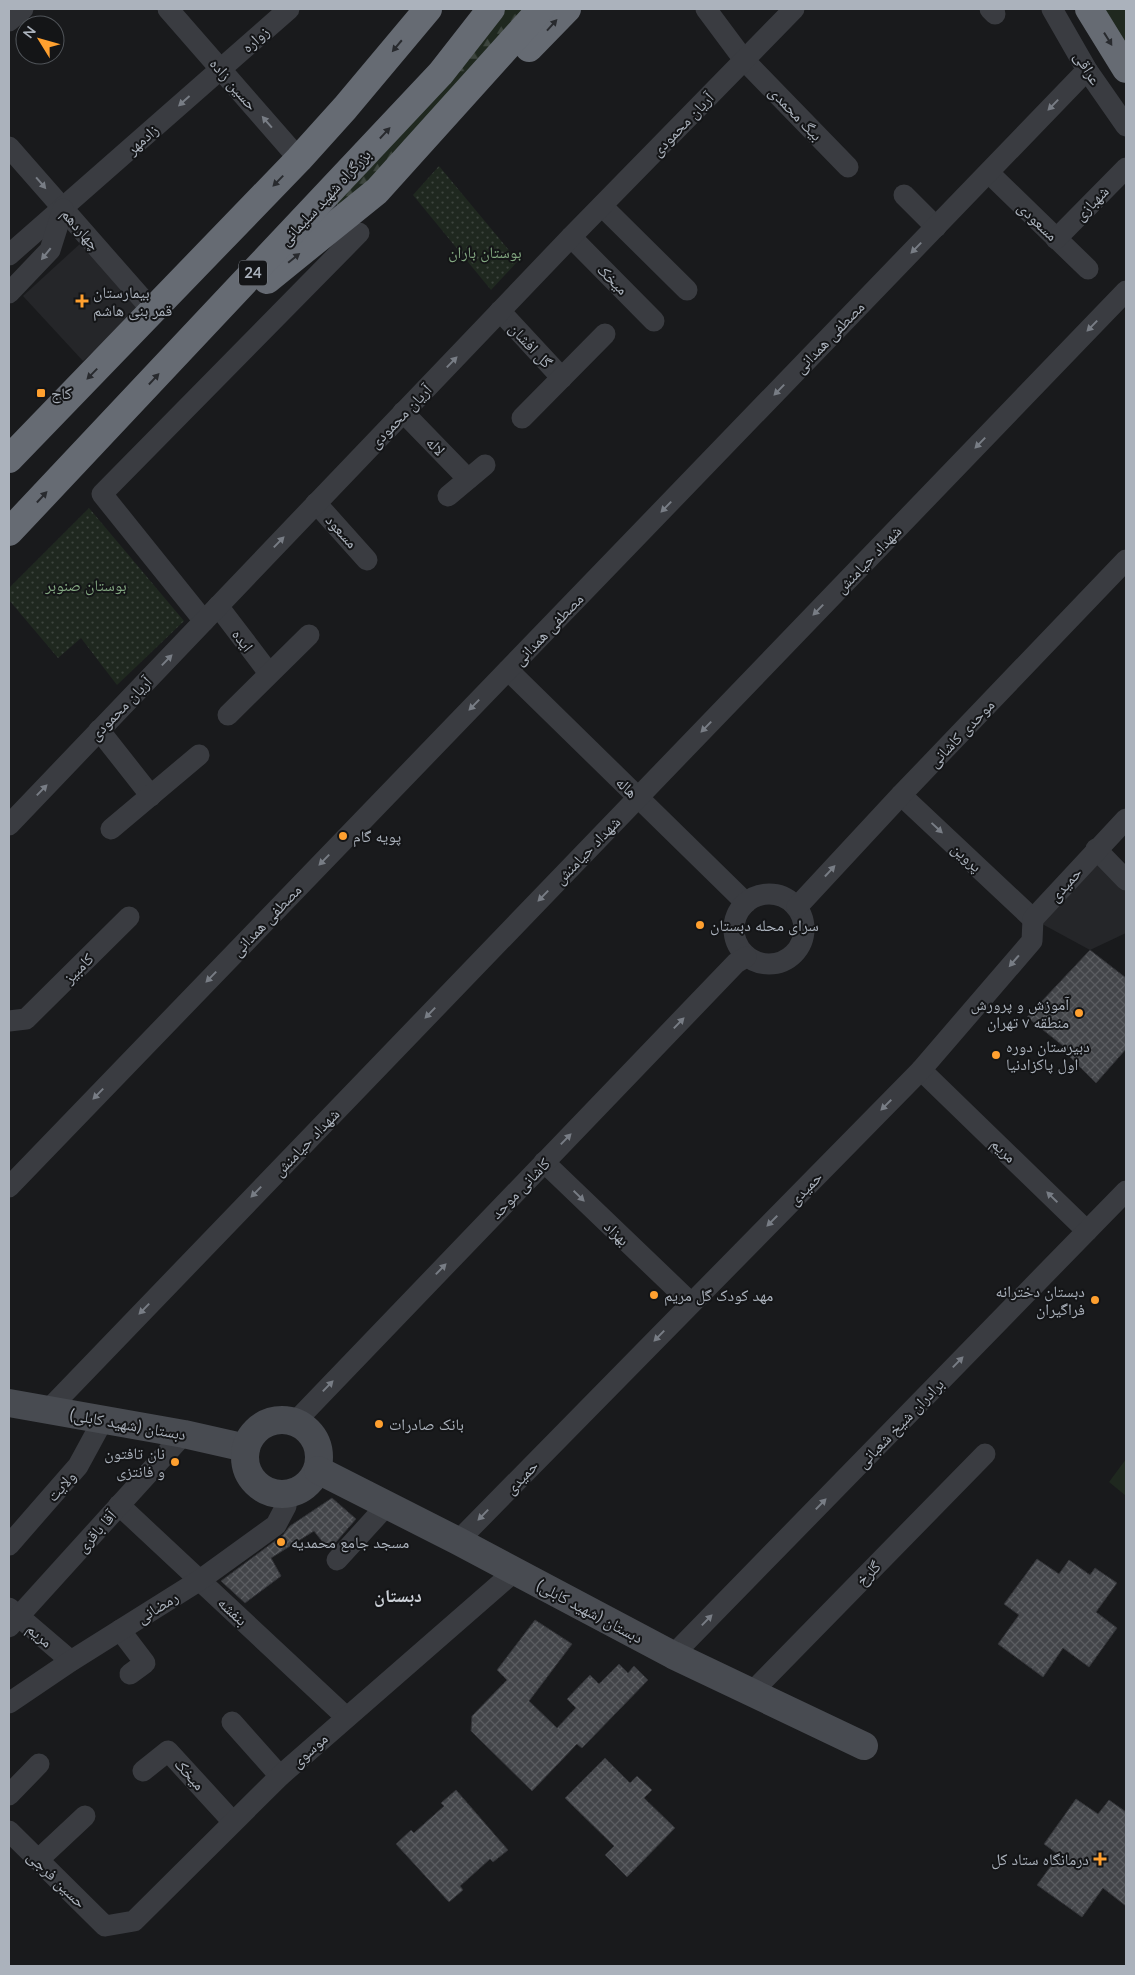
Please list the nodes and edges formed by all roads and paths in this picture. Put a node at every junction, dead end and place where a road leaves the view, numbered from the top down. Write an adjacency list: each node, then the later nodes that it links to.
1 (22, 9): 12 (street)
2 (168, 9): 14 (street, حسین زاده)
3 (289, 9): 14 (street, زواره)
4 (428, 9): 20 (highway, one-way to 20)
5 (491, 9): 40 (highway, بزرگراه شهید سلیمانی / 24, one-way to 5)
6 (541, 9): 19 (highway)
7 (567, 9): 19 (highway, one-way to 7)
8 (706, 9): 13 (street, بیگ محمدی)
9 (794, 9): 13 (street, آریان محمودی)
10 (1052, 9): 16 (street, عراقی)
11 (1089, 9): 15 (highway, one-way to 15)
12 (9, 21)
13 (744, 60): 21 (street, بیگ محمدی); 25 (street, آریان محمودی)
14 (221, 69): 20 (street, حسین زاده, one-way to 14); 26 (street, زادمهر, one-way to 26)
15 (1126, 69)
16 (1087, 70): 17 (street, عراقی); 23 (street, مصطفی همدانی, one-way to 23)
17 (1126, 126)
18 (9, 147): 26 (street, چهاردهم, one-way to 26)
19 (412, 152): 40 (highway, one-way to 19)
20 (299, 159): 36 (highway, one-way to 36)
21 (848, 167)
22 (1126, 168): 30 (street, شهبازی)
23 (988, 173): 27 (street, مصطفی همدانی); 30 (street, مسعودی)
24 (904, 195): 27 (street)
25 (602, 206): 29 (street, آریان محمودی); 33 (street)
26 (63, 209): 31 (street); 35 (street, one-way to 35); 36 (street, چهاردهم)
27 (936, 227): 54 (street, مصطفی همدانی, one-way to 54)
28 (359, 233): 52 (street, ایده)
29 (571, 237): 37 (street, آریان محمودی); 38 (street, میخک)
30 (1056, 239): 32 (street, مسعودی)
31 (9, 255)
32 (1088, 269)
33 (687, 290)
34 (1126, 291): 61 (street, شهداد حیامنش, one-way to 61)
35 (9, 293)
36 (153, 311): 44 (highway, one-way to 44)
37 (500, 312): 41 (street, گل افشان); 42 (street, آریان محمودی, one-way to 37)
38 (654, 321)
39 (605, 334): 41 (street, گل افشان)
40 (187, 343): 49 (highway, بزرگراه شهید سلیمانی / 24, one-way to 40)
41 (562, 378): 43 (street, گل افشان)
42 (403, 412): 46 (street, لاله); 48 (street, آریان محمودی)
43 (522, 418)
44 (9, 459)
45 (485, 465): 46 (street)
46 (468, 479): 47 (street)
47 (448, 496)
48 (316, 503): 50 (street, مسعود); 52 (street, آریان محمودی, one-way to 48)
49 (9, 532)
50 (367, 560)
51 (1126, 560): 59 (street, موحدی کاشانی)
52 (211, 614): 55 (street, ایده); 57 (street, آریان محمودی, one-way to 52)
53 (309, 636): 55 (street)
54 (508, 670): 61 (street, هاله); 75 (street, مصطفی همدانی, one-way to 75)
55 (269, 673): 56 (street)
56 (228, 715)
57 (100, 730): 60 (street); 63 (street, آریان محمودی, one-way to 57)
58 (199, 755): 60 (street)
59 (901, 795): 68 (street, موحدی کاشانی, one-way to 59); 70 (street, پروین, one-way to 70)
60 (151, 796): 64 (street)
61 (638, 798): 67 (street, هاله); 80 (street, شهداد حیامنش, one-way to 80)
62 (1126, 819): 65 (street, حمیدی)
63 (9, 825)
64 (111, 829)
65 (1096, 849): 66 (street); 70 (street, حمیدی)
66 (1126, 880)
67 (746, 903): 68 (street); 71 (street)
68 (797, 907): 71 (street)
69 (129, 917): 72 (street, کامبیز)
70 (1033, 919): 73 (street, حمیدی, one-way to 73)
71 (746, 957): 74 (street, کاشانی موحد, one-way to 71)
72 (18, 1020)
73 (920, 1070): 77 (street, مریم, one-way to 73); 78 (street, حمیدی, one-way to 78)
74 (544, 1162): 78 (street, بهزاد, one-way to 78); 82 (street, کاشانی موحد, one-way to 74)
75 (9, 1187)
76 (1126, 1191): 77 (street, برادران شیخ شعبانی)
77 (1087, 1231): 97 (street, برادران شیخ شعبانی, one-way to 77)
78 (691, 1304): 90 (street, حمیدی, one-way to 90)
79 (9, 1403): 80 (main road, دبستان (شهید کابلی))
80 (48, 1410): 81 (main road, دبستان (شهید کابلی))
81 (103, 1420): 83 (main road, دبستان (شهید کابلی)); 91 (street, ولایت)
82 (295, 1422): 84 (main road); 86 (main road)
83 (184, 1434): 84 (main road, دبستان (شهید کابلی)); 88 (street, آقا باقری)
84 (246, 1448): 87 (main road)
85 (985, 1454): 100 (street, گلرخ)
86 (318, 1470): 87 (main road); 89 (main road, دبستان (شهید کابلی))
87 (287, 1495): 94 (street, رمضانی)
88 (119, 1505): 94 (street, بنفشه); 95 (street, آقا باقری)
89 (387, 1505): 90 (main road, دبستان (شهید کابلی)); 92 (street)
90 (458, 1540): 93 (main road, دبستان (شهید کابلی))
91 (9, 1545)
92 (337, 1560)
93 (515, 1571): 97 (main road, دبستان (شهید کابلی)); 102 (street, موسوی)
94 (200, 1580): 96 (street, رمضانی); 102 (street, بنفشه)
95 (12, 1617): 98 (street, مریم)
96 (120, 1630): 98 (street, رمضانی); 99 (street)
97 (673, 1655): 100 (main road, دبستان (شهید کابلی))
98 (71, 1662): 101 (street, رمضانی)
99 (130, 1674)
100 (751, 1693): 104 (main road, دبستان (شهید کابلی))
101 (9, 1703)
102 (346, 1717): 107 (street, موسوی)
103 (232, 1722): 107 (street)
104 (864, 1746)
105 (39, 1764): 108 (street)
106 (143, 1771): 110 (street, میخک)
107 (280, 1776): 110 (street, موسوی)
108 (9, 1795)
109 (85, 1816): 112 (street)
110 (233, 1822): 113 (street, موسوی)
111 (9, 1832): 112 (street, حسین فرجی)
112 (38, 1860): 113 (street, حسین فرجی)
113 (105, 1926)

